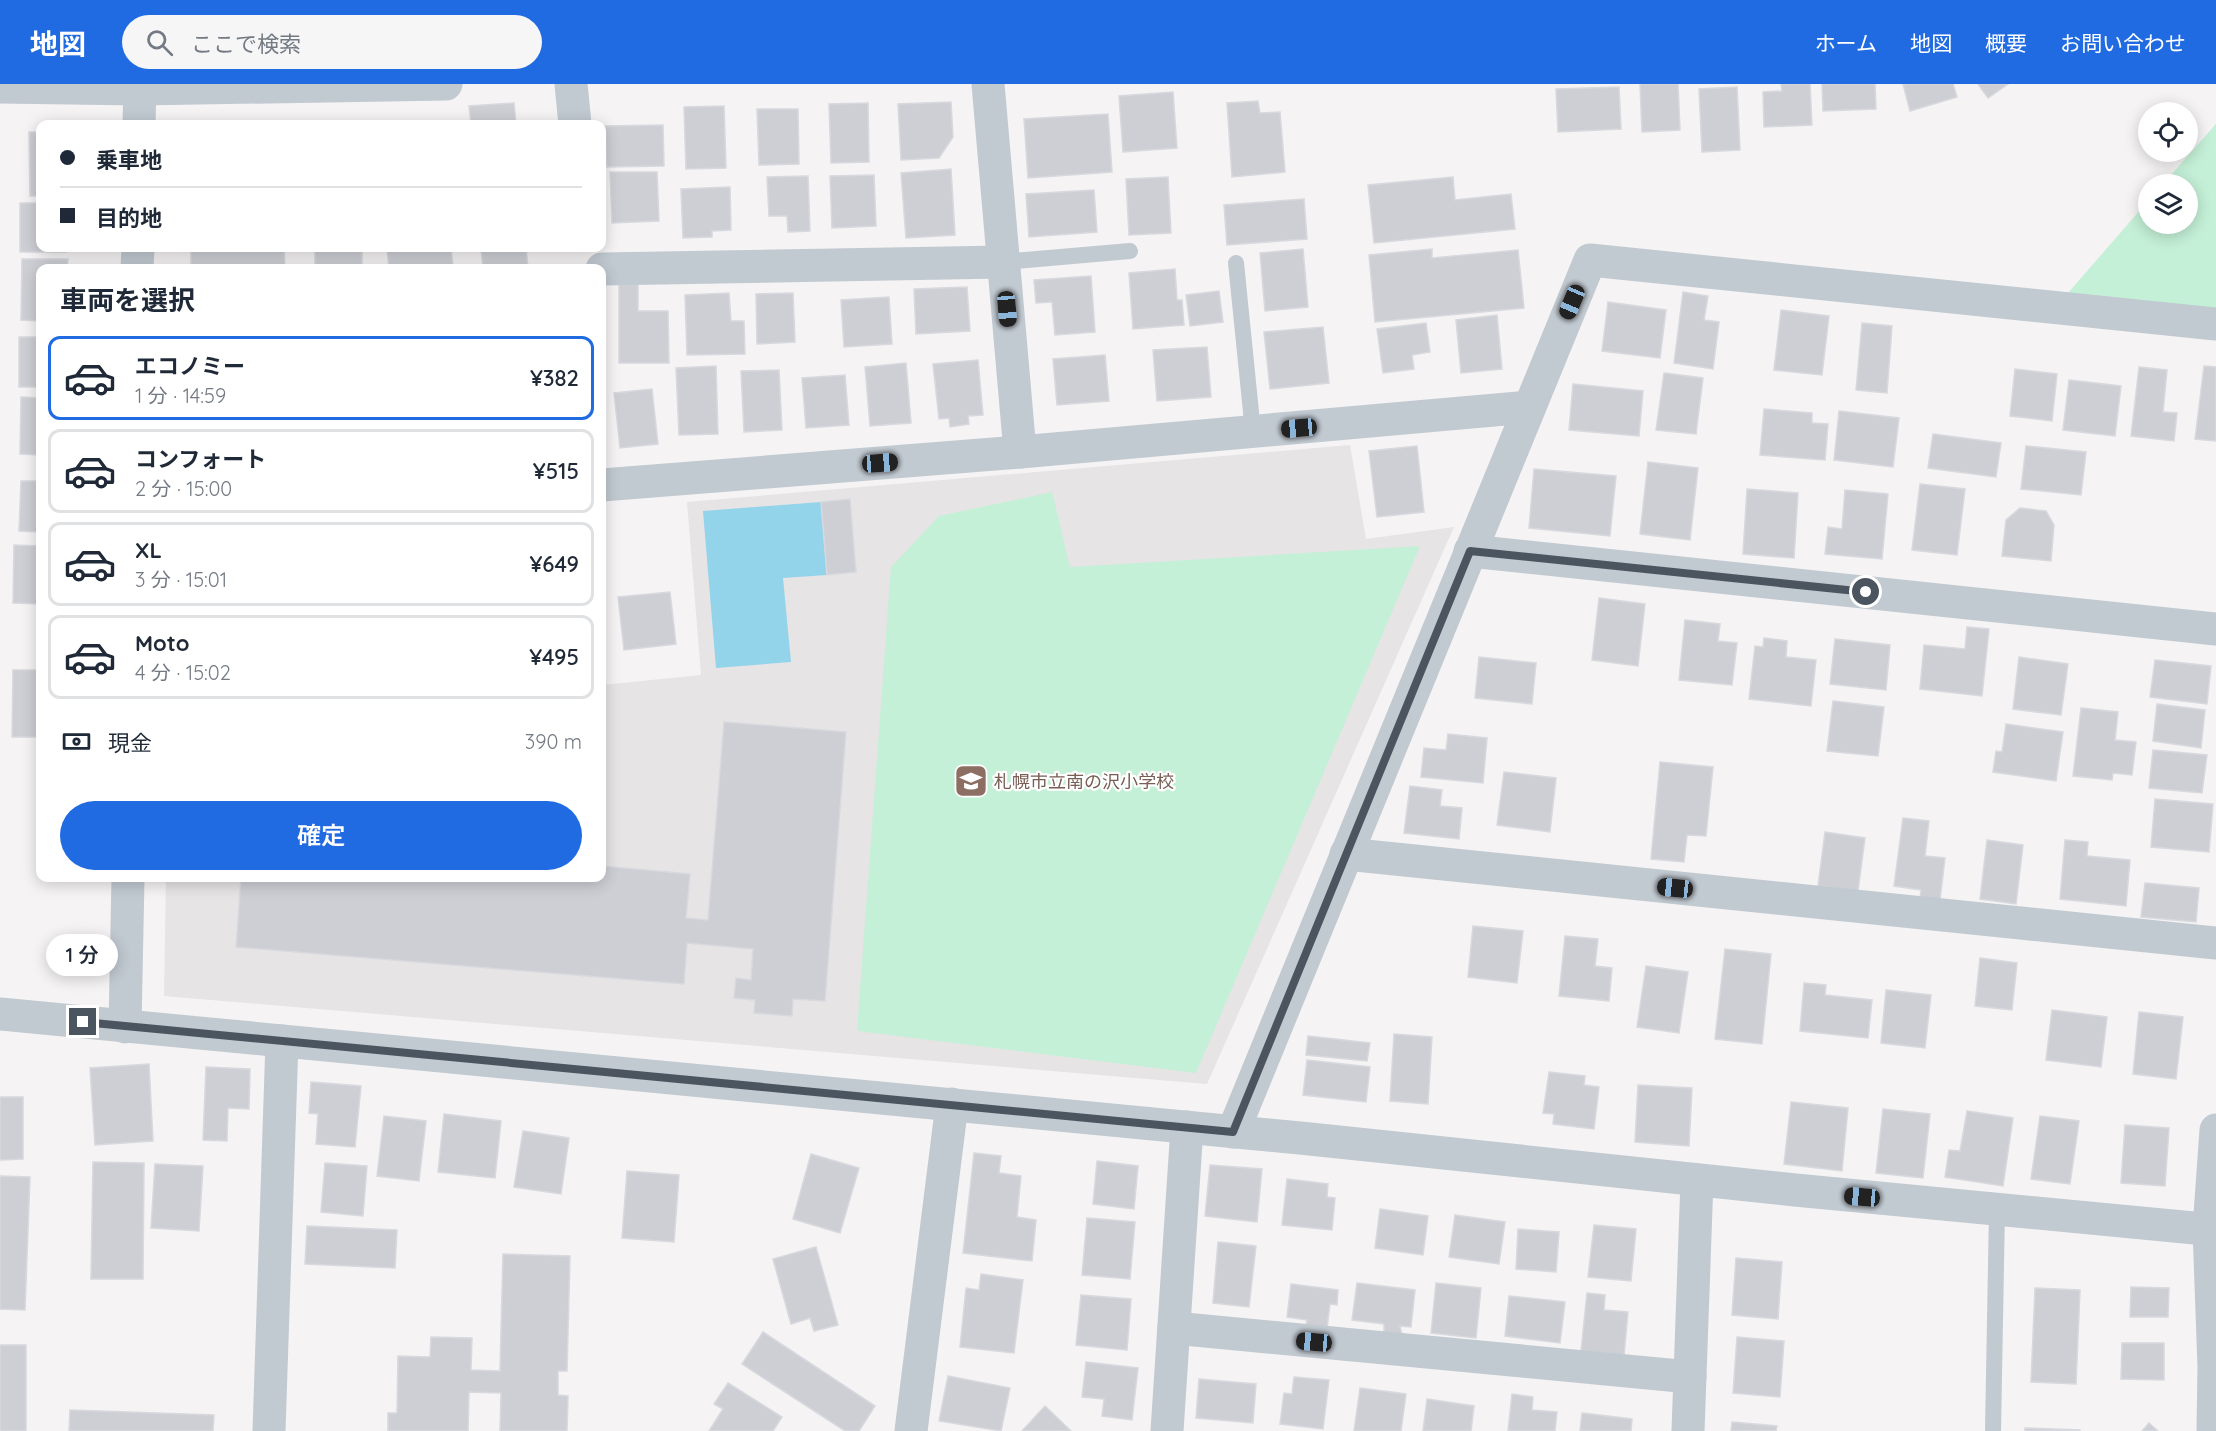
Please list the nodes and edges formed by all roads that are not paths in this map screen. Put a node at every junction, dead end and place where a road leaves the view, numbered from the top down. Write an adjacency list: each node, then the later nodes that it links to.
1 (446, 84): 4 (street)
2 (571, 84): 7 (street)
3 (988, 84): 9 (street)
4 (140, 86): 5 (street); 6 (street)
5 (0, 87)
6 (139, 120)
7 (575, 120)
8 (1130, 251): 9 (lane)
9 (1003, 262): 11 (street); 15 (street)
10 (1236, 263): 14 (lane)
11 (606, 269)
12 (2216, 324): 13 (street)
13 (1529, 407): 14 (street); 17 (street)
14 (1253, 432): 15 (street)
15 (1020, 452): 16 (street)
16 (606, 485)
17 (1470, 551): 18 (street); 19 (street)
18 (2216, 629)
19 (1346, 854): 21 (street); 28 (street)
20 (128, 882): 23 (street)
21 (2216, 943)
22 (0, 1014): 23 (street)
23 (125, 1026): 24 (street)
24 (282, 1041): 25 (street); 34 (street)
25 (952, 1104): 26 (street); 35 (street)
26 (1186, 1127): 28 (street); 32 (street)
27 (2216, 1130): 31 (street)
28 (1233, 1132): 29 (street)
29 (1697, 1180): 30 (street); 33 (street)
30 (1997, 1209): 31 (street); 38 (lane)
31 (2212, 1229): 39 (street)
32 (1174, 1328): 33 (street); 36 (street)
33 (1690, 1377): 37 (street)
34 (270, 1431)
35 (911, 1431)
36 (1167, 1431)
37 (1688, 1431)
38 (1993, 1431)
39 (2213, 1431)

